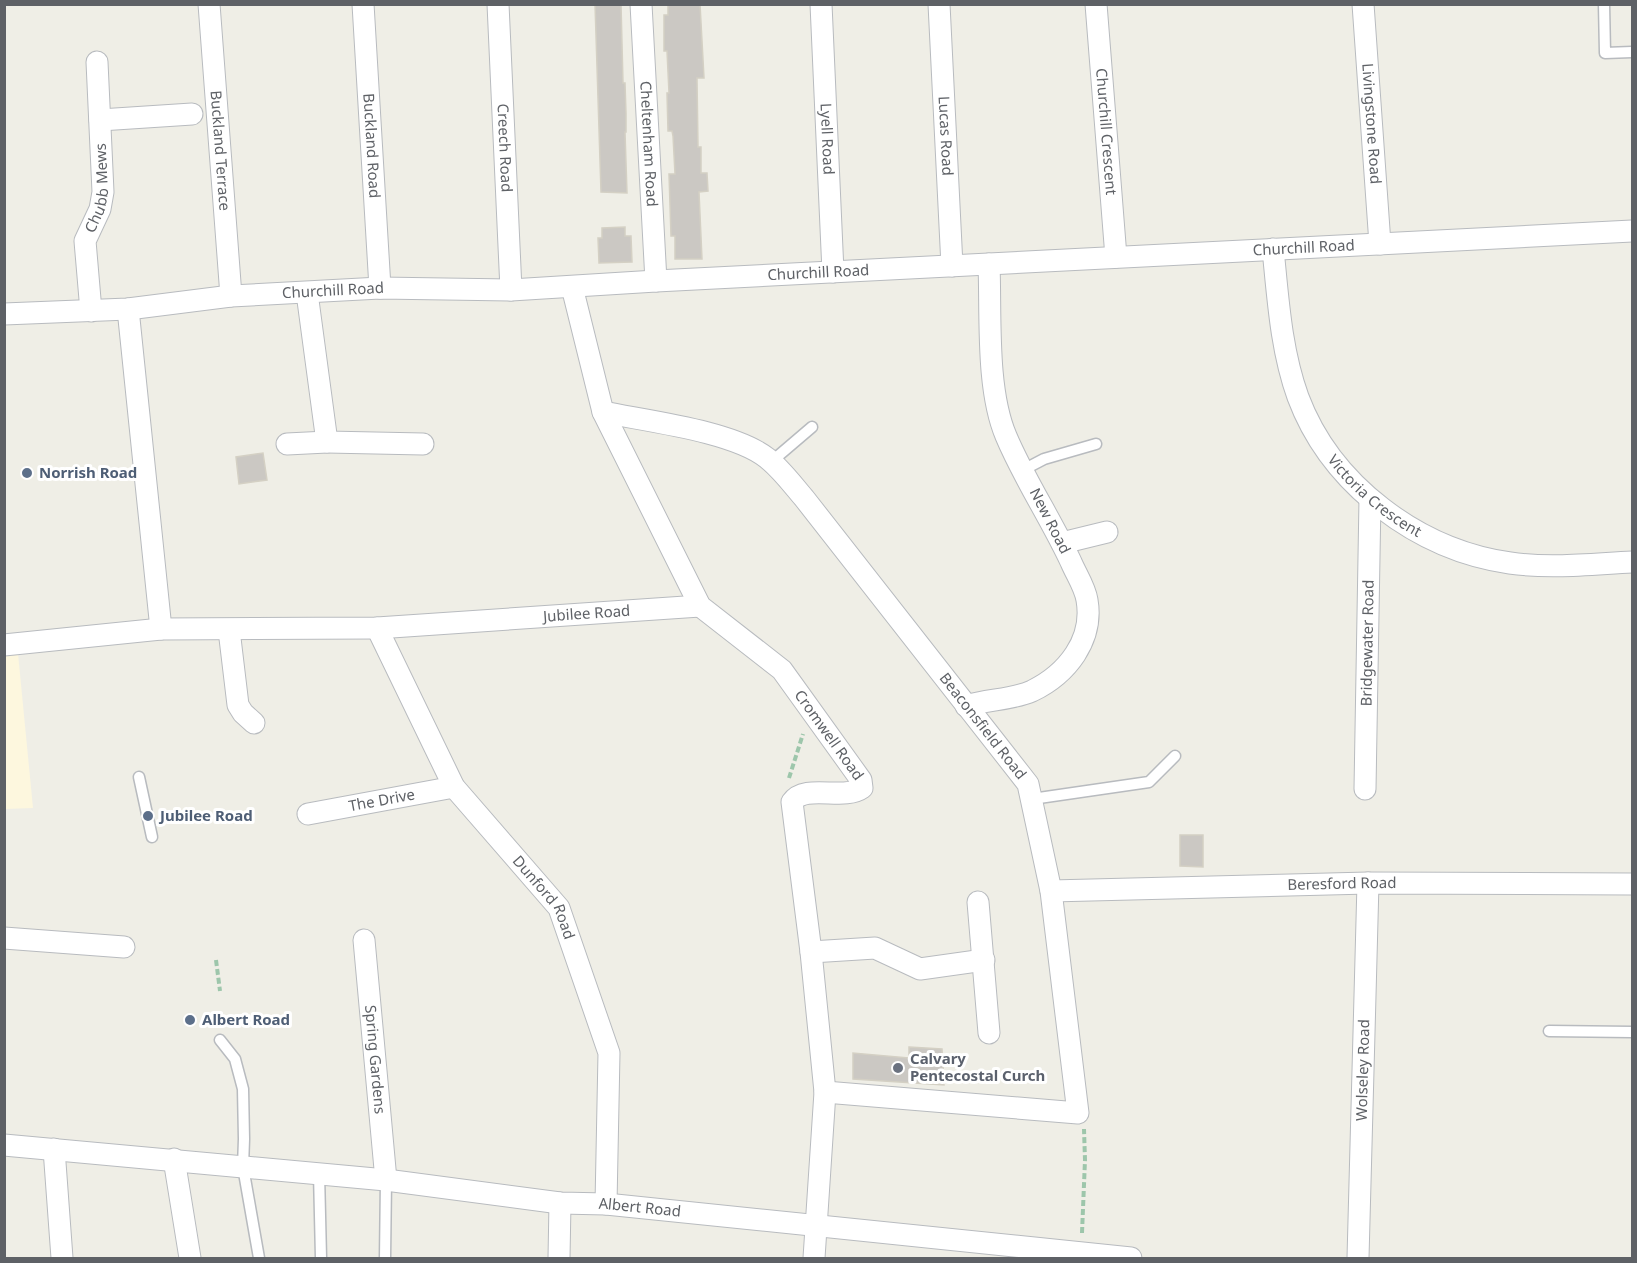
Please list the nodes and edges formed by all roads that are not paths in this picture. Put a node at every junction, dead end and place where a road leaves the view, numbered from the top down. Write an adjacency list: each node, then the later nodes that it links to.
1 (208, 4): 26 (street, Buckland Terrace)
2 (363, 4): 23 (street, Buckland Road)
3 (498, 4): 24 (street, Creech Road)
4 (641, 4): 21 (street, Cheltenham Road)
5 (822, 4): 20 (street, Lyell Road)
6 (939, 4): 19 (street, Lucas Road)
7 (1096, 4): 17 (street, Churchill Crescent)
8 (1363, 4): 15 (street, Livingstone Road)
9 (1604, 4): 10 (lane)
10 (1632, 52)
11 (97, 62): 13 (street, Chubb Mews)
12 (192, 114): 13 (street)
13 (100, 120): 28 (street, Chubb Mews)
14 (1632, 231): 15 (street, Churchill Road)
15 (1380, 244): 16 (street, Churchill Road)
16 (1273, 249): 17 (street, Churchill Road); 38 (street, Victoria Crescent)
17 (1116, 257): 18 (street, Churchill Road)
18 (989, 264): 19 (street, Churchill Road); 37 (street, New Road)
19 (952, 266): 20 (street, Churchill Road)
20 (833, 272): 21 (street, Churchill Road)
21 (656, 281): 22 (street, Churchill Road)
22 (572, 287): 24 (street, Churchill Road); 30 (street, Cromwell Road)
23 (380, 288): 24 (street, Churchill Road); 25 (street, Churchill Road)
24 (512, 290)
25 (307, 293): 26 (street, Churchill Road); 32 (street)
26 (231, 296): 27 (street, Churchill Road)
27 (128, 309): 28 (street, Churchill Road); 44 (street)
28 (91, 311): 29 (street, Churchill Road)
29 (4, 314)
30 (603, 412): 36 (street, Beaconsfield Road); 42 (street, Cromwell Road)
31 (812, 427): 36 (lane)
32 (327, 442): 33 (street); 34 (street)
33 (287, 444)
34 (423, 444)
35 (1096, 444): 37 (lane)
36 (771, 462): 47 (street, Beaconsfield Road)
37 (1023, 470): 40 (street, New Road)
38 (1371, 499): 41 (street, Victoria Crescent); 52 (street, Bridgewater Road)
39 (1107, 531): 40 (street)
40 (1062, 543): 47 (street, New Road)
41 (1632, 562)
42 (700, 606): 43 (street, Jubilee Road); 63 (street, Cromwell Road)
43 (377, 628): 45 (street, Jubilee Road); 51 (street, Dunford Road)
44 (161, 629): 45 (street, Jubilee Road); 46 (street, Jubilee Road)
45 (229, 630): 48 (street)
46 (4, 645)
47 (966, 706): 53 (street, Beaconsfield Road)
48 (254, 723)
49 (1175, 756): 53 (lane)
50 (139, 777): 55 (lane)
51 (454, 787): 54 (street, The Drive); 77 (street, Dunford Road)
52 (1365, 789)
53 (1032, 799): 58 (street, Beaconsfield Road)
54 (308, 814)
55 (152, 837)
56 (1368, 883): 57 (street, Beresford Road); 58 (street, Beresford Road); 88 (street, Wolseley Road)
57 (1632, 884)
58 (1051, 891): 69 (street, Beaconsfield Road)
59 (978, 902): 64 (street)
60 (4, 938): 62 (street)
61 (364, 940): 75 (street, Spring Gardens)
62 (123, 948)
63 (811, 952): 64 (street); 69 (street)
64 (984, 960): 67 (street)
65 (1549, 1030): 66 (lane)
66 (1632, 1032)
67 (988, 1034)
68 (220, 1040): 73 (lane)
69 (825, 1092): 78 (street)
70 (4, 1145): 71 (street, Albert Road)
71 (54, 1149): 72 (street, Albert Road); 80 (street)
72 (174, 1160): 73 (street, Albert Road); 81 (street)
73 (243, 1167): 74 (street, Albert Road); 82 (lane)
74 (319, 1173): 75 (street, Albert Road); 83 (lane)
75 (386, 1180): 76 (street, Albert Road); 84 (lane)
76 (560, 1203): 77 (street, Albert Road); 85 (street)
77 (606, 1204): 78 (street, Albert Road)
78 (816, 1227): 79 (street, Albert Road); 86 (street)
79 (1033, 1254): 87 (street, Albert Road)
80 (62, 1258)
81 (190, 1258)
82 (259, 1258)
83 (321, 1258)
84 (385, 1258)
85 (559, 1258)
86 (814, 1258)
87 (1131, 1258)
88 (1358, 1258)

